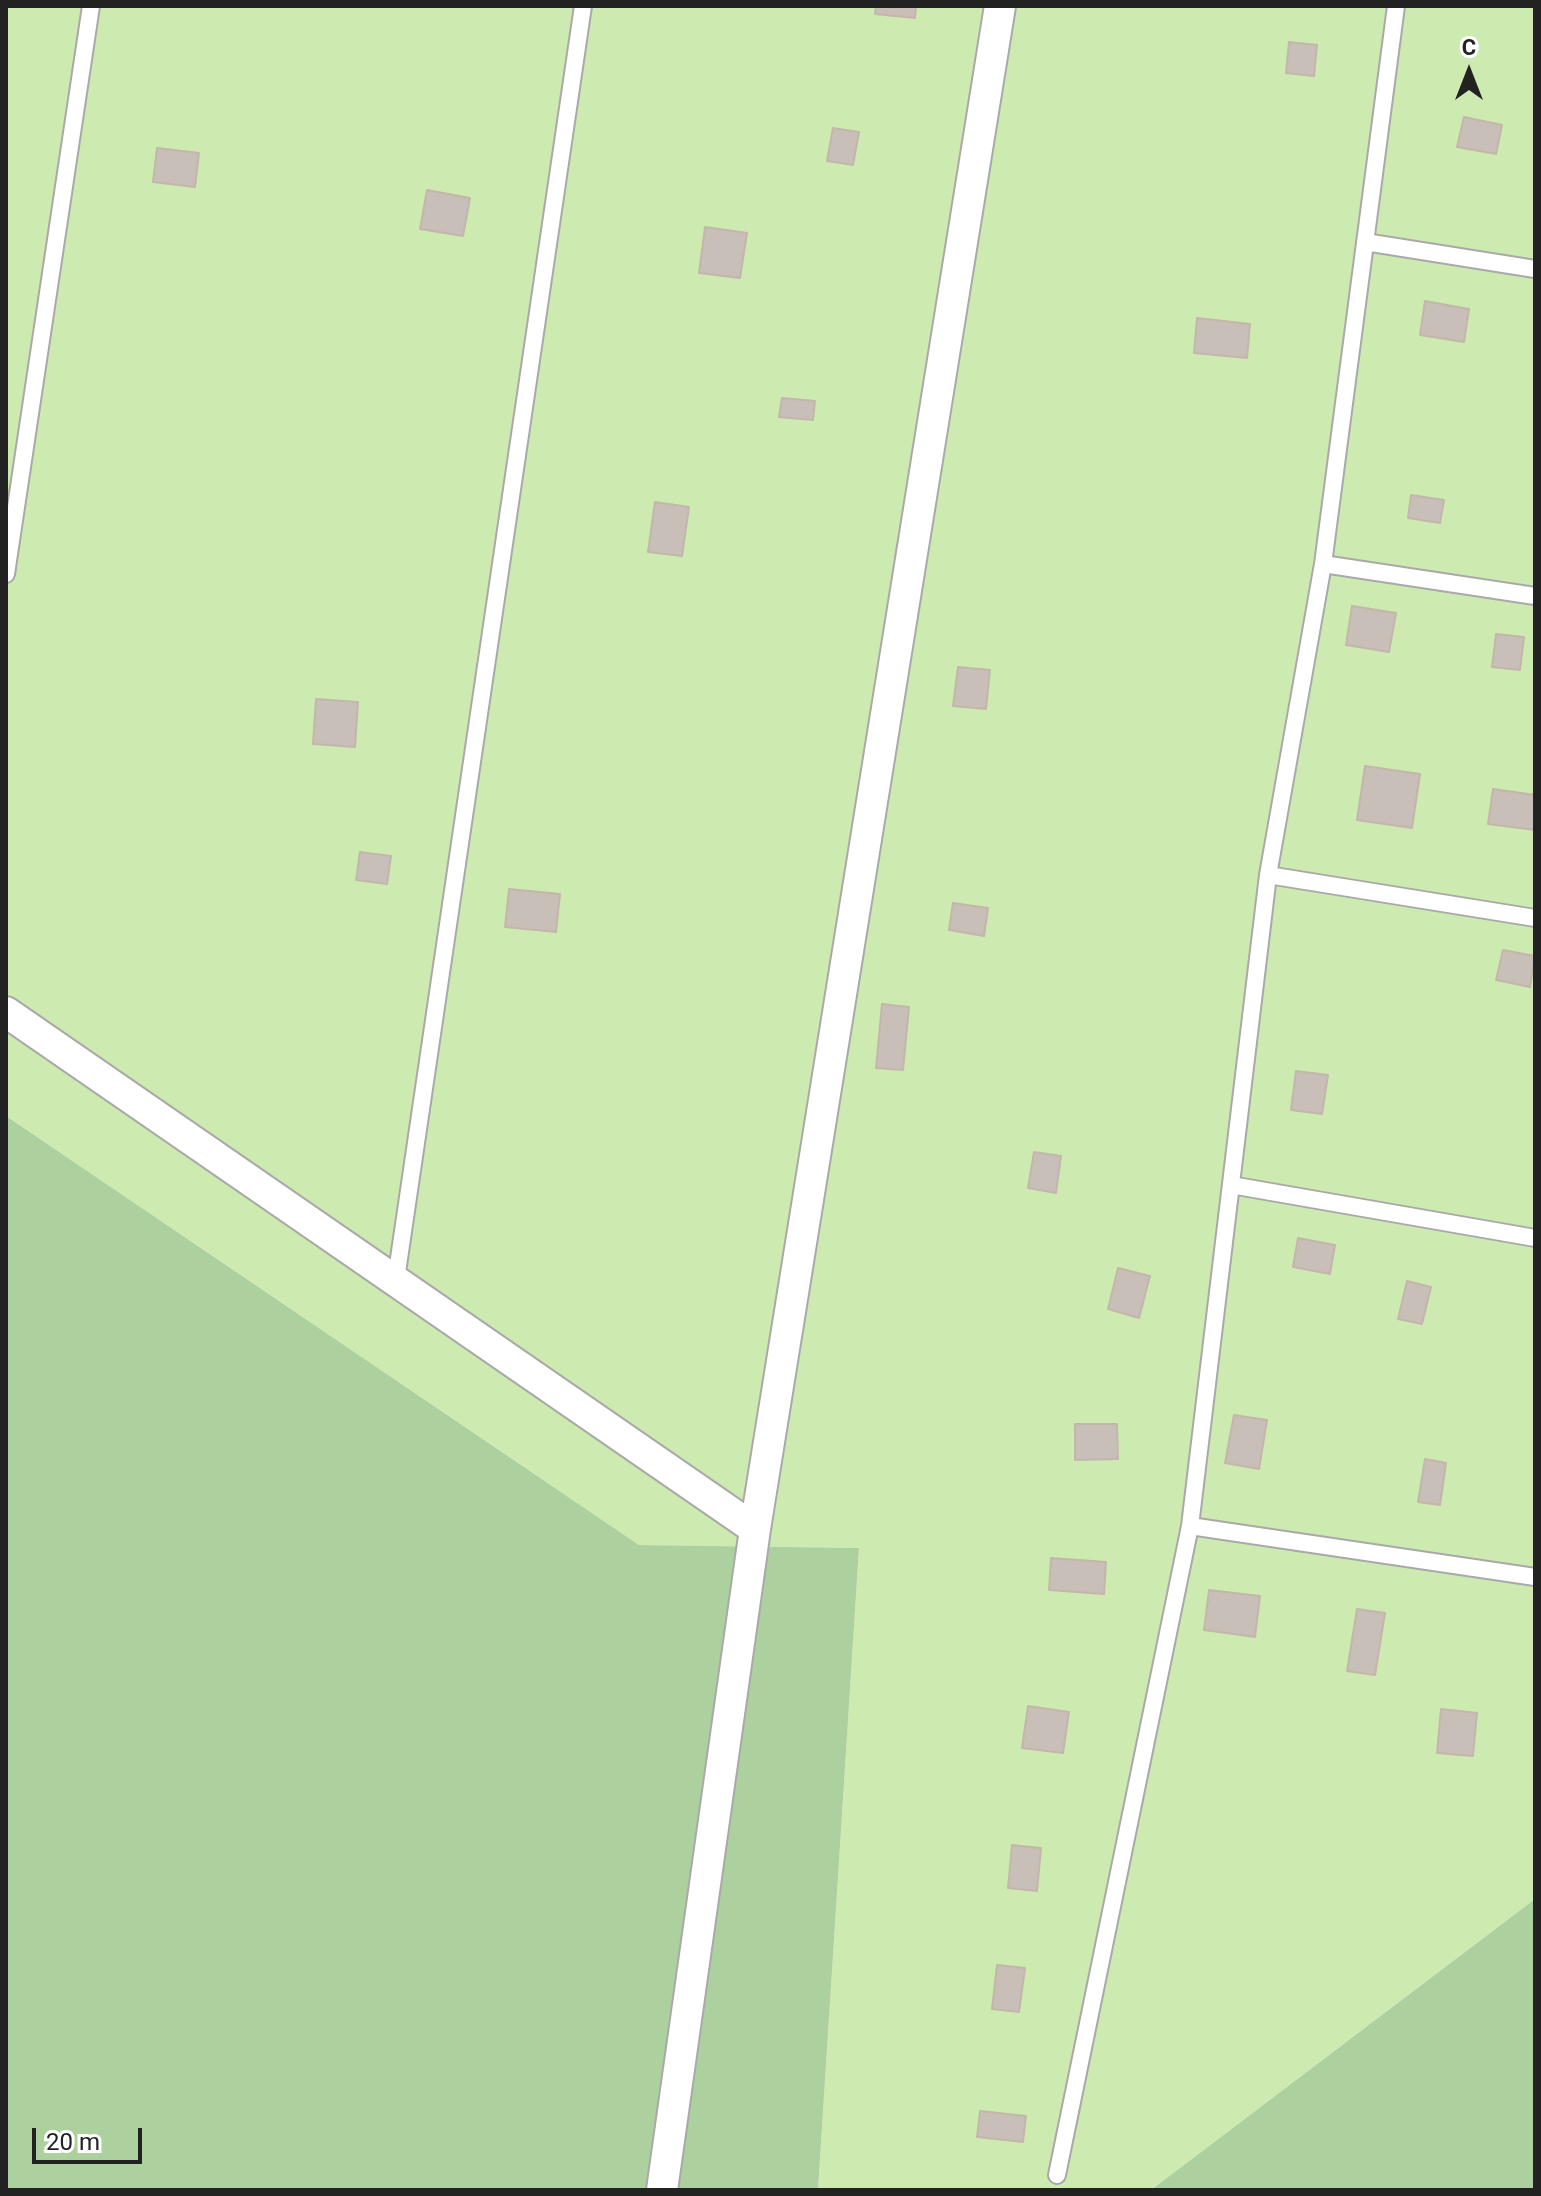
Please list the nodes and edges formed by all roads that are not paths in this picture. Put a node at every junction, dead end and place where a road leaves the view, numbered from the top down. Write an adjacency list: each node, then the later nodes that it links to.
1 (91, 6): 8 (lane)
2 (583, 6): 15 (lane)
3 (1000, 6): 17 (street)
4 (1396, 6): 5 (lane)
5 (1365, 242): 6 (lane); 7 (lane)
6 (1535, 269)
7 (1323, 564): 9 (lane); 10 (lane)
8 (6, 574)
9 (1535, 596)
10 (1268, 875): 11 (lane); 13 (lane)
11 (1535, 918)
12 (6, 1012): 15 (street)
13 (1231, 1185): 14 (lane); 16 (lane)
14 (1535, 1238)
15 (396, 1279): 17 (street)
16 (1190, 1526): 18 (lane); 19 (lane)
17 (755, 1529): 20 (street)
18 (1535, 1577)
19 (1057, 2175)
20 (662, 2190)

